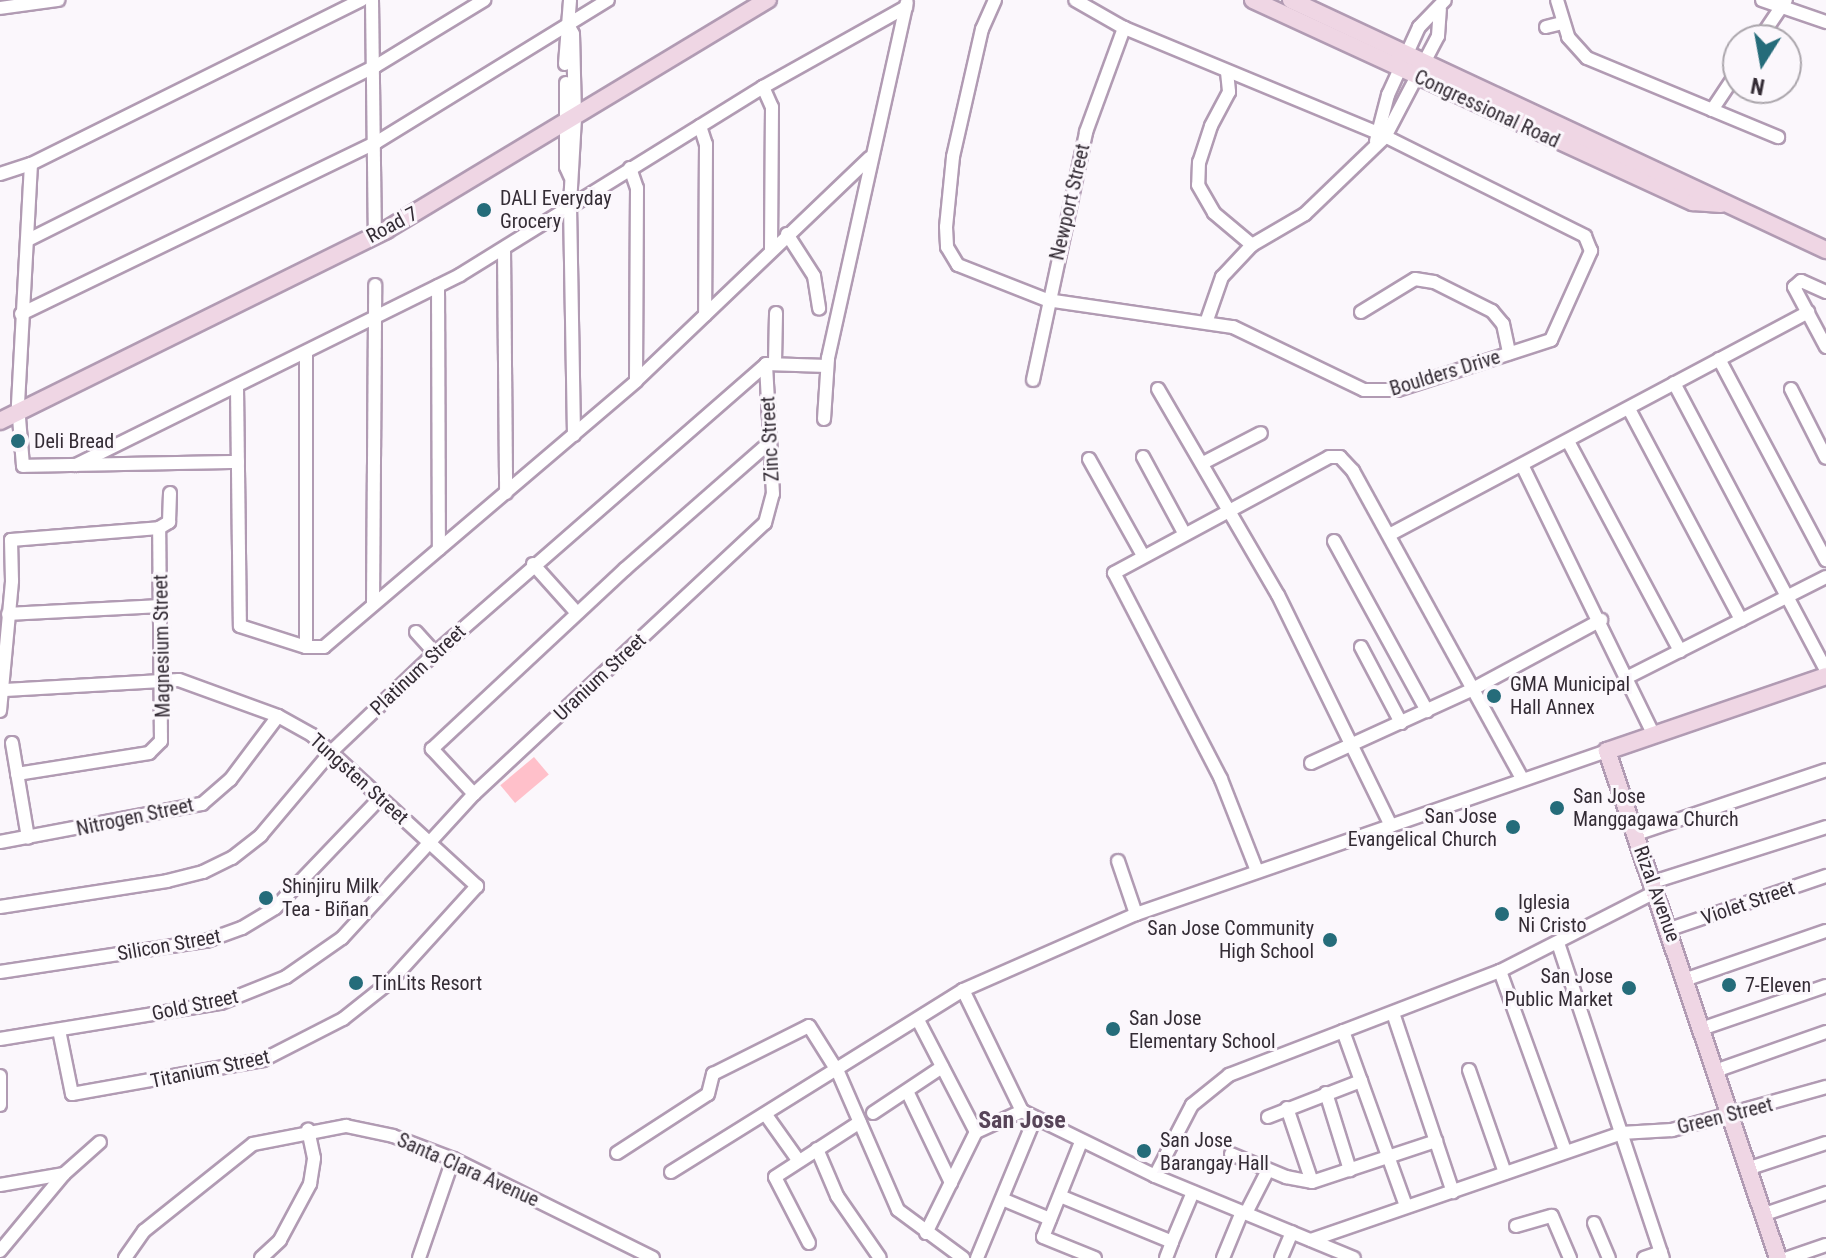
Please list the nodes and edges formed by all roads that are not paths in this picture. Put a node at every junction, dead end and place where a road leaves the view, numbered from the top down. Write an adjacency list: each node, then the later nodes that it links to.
1 (58, 0): 18 (street)
2 (362, 0): 38 (street)
3 (372, 0): 26 (street)
4 (484, 0): 26 (street)
5 (570, 0): 22 (street)
6 (608, 0): 22 (street)
7 (754, 0): 32 (main road, Road 7)
8 (768, 0): 32 (main road, Road 7)
9 (995, 0): 52 (street, Boulders Drive)
10 (1075, 0): 24 (street, Boulders Drive)
11 (1253, 0): 25 (main road, Congressional Road)
12 (1291, 0): 25 (main road, Congressional Road)
13 (1557, 0): 20 (street)
14 (1762, 0): 16 (street)
15 (907, 4): 29 (street); 37 (street)
16 (1784, 4): 19 (street); 21 (street)
17 (1442, 5): 25 (street); 27 (street)
18 (0, 8)
19 (1826, 22)
20 (1562, 23): 23 (street); 31 (street)
21 (1770, 24)
22 (568, 25): 32 (street); 36 (street)
23 (1546, 27)
24 (1124, 28): 28 (street, Boulders Drive); 52 (street, Newport Street)
25 (1403, 62): 27 (main road, Congressional Road); 34 (street)
26 (376, 66): 36 (street); 44 (street)
27 (1421, 70): 34 (street); 48 (main road, Congressional Road)
28 (1227, 72): 34 (street, Boulders Drive); 45 (street)
29 (763, 87): 33 (street); 47 (street)
30 (1722, 95): 31 (street)
31 (1712, 110): 35 (street)
32 (570, 117): 41 (street); 42 (main road, Road 7)
33 (700, 126): 39 (street); 58 (street)
34 (1381, 135): 45 (street); 62 (street, Boulders Drive)
35 (1778, 137)
36 (377, 142): 42 (street); 57 (street)
37 (869, 158): 43 (street); 66 (street)
38 (31, 164): 40 (street); 44 (street)
39 (630, 168): 41 (street); 68 (street)
40 (0, 174)
41 (570, 205): 46 (street); 79 (street)
42 (375, 230): 73 (main road, Road 7)
43 (787, 234): 47 (street); 53 (street)
44 (28, 240): 57 (street)
45 (1252, 245): 60 (street)
46 (504, 249): 50 (street); 90 (street)
47 (771, 249): 58 (street)
48 (1826, 250)
49 (375, 285): 59 (street)
50 (438, 286): 59 (street); 97 (street)
51 (1826, 292): 55 (street)
52 (1047, 300): 60 (street, Boulders Drive); 67 (street, Newport Street)
53 (819, 309)
54 (1361, 312): 62 (street)
55 (1808, 312): 61 (street); 64 (street)
56 (776, 313): 65 (street, Zinc Street)
57 (21, 314): 73 (street)
58 (705, 315): 68 (street)
59 (376, 317): 63 (street); 103 (street)
60 (1207, 320): 62 (street, Boulders Drive)
61 (1826, 347)
62 (1509, 353)
63 (306, 355): 70 (street); 110 (street)
64 (1719, 359): 69 (street); 99 (street)
65 (771, 363): 66 (street); 80 (street, Zinc Street); 100 (street, Platinum Street)
66 (827, 366): 76 (street)
67 (1033, 380)
68 (636, 381): 79 (street)
69 (1674, 383): 74 (street); 102 (street)
70 (237, 388): 85 (street); 87 (street)
71 (1158, 389): 86 (street)
72 (1791, 389): 83 (street)
73 (18, 409): 75 (main road, Road 7); 77 (main road, Road 7); 87 (street)
74 (1629, 409): 81 (street); 108 (street)
75 (0, 413)
76 (824, 419)
77 (0, 421)
78 (1261, 433): 86 (street)
79 (574, 435): 90 (street)
80 (769, 443): 92 (street, Zinc Street); 105 (street)
81 (1569, 443): 88 (street); 112 (street)
82 (1143, 457): 94 (street)
83 (1826, 458)
84 (1089, 459): 98 (street)
85 (238, 462): 87 (street); 110 (street)
86 (1203, 463): 91 (street)
87 (76, 465)
88 (1523, 467): 95 (street); 107 (street)
89 (170, 493): 93 (street, Magnesium Street)
90 (506, 493): 97 (street)
91 (1230, 508): 94 (street); 95 (street); 125 (street)
92 (770, 513): 132 (street, Uranium Street)
93 (159, 528): 104 (street, Magnesium Street); 106 (street)
94 (1183, 531): 98 (street)
95 (1389, 535): 118 (street)
96 (1334, 541): 120 (street)
97 (439, 549): 103 (street)
98 (1142, 554): 141 (street)
99 (1826, 560)
100 (533, 564): 105 (street); 113 (street, Platinum Street)
101 (1826, 577): 102 (street)
102 (1787, 596): 108 (street); 114 (street)
103 (373, 604): 110 (street)
104 (160, 606): 106 (street); 116 (street, Magnesium Street)
105 (577, 613): 132 (street)
106 (8, 614): 117 (street)
107 (1601, 620): 115 (street); 118 (street)
108 (1741, 620): 112 (street)
109 (416, 632): 113 (street)
110 (306, 647)
111 (1361, 647): 122 (street)
112 (1680, 651): 115 (street)
113 (435, 653): 127 (street, Platinum Street)
114 (1826, 673): 123 (main road)
115 (1628, 677): 123 (street)
116 (162, 679): 117 (street, Tungsten Street); 121 (street, Tungsten Street); 130 (street, Magnesium Street)
117 (5, 690): 119 (street)
118 (1471, 690): 120 (street); 131 (street)
119 (0, 711)
120 (1427, 711): 122 (street)
121 (278, 716): 127 (street, Tungsten Street); 137 (street, Nitrogen Street)
122 (1401, 723): 125 (street)
123 (1653, 734): 126 (main road)
124 (12, 743): 130 (street)
125 (1355, 744): 128 (street); 134 (street)
126 (1607, 751): 131 (street); 136 (main road, Rizal Avenue)
127 (331, 752): 133 (street, Tungsten Street); 144 (street, Platinum Street)
128 (1311, 763)
129 (1826, 770): 136 (street)
130 (17, 774): 137 (street)
131 (1522, 779): 134 (street)
132 (474, 794): 139 (street, Uranium Street)
133 (381, 797): 139 (street, Tungsten Street); 150 (street, Silicon Street)
134 (1391, 826): 141 (street)
135 (1826, 827): 143 (street)
136 (1636, 834): 143 (main road, Rizal Avenue)
137 (28, 838): 138 (street, Nitrogen Street)
138 (0, 842)
139 (430, 842): 157 (street, Gold Street); 157 (street, Titanium Street)
140 (1118, 861): 145 (street)
141 (1257, 871): 145 (street)
142 (1826, 876): 146 (street, Violet Street)
143 (1655, 886): 146 (main road, Rizal Avenue); 148 (street)
144 (0, 907)
145 (1136, 914): 153 (street)
146 (1670, 929): 151 (main road, Rizal Avenue)
147 (1826, 931): 151 (street)
148 (1558, 943): 149 (street); 181 (street)
149 (1500, 971): 154 (street); 187 (street)
150 (0, 972)
151 (1687, 979): 156 (main road, Rizal Avenue)
152 (1826, 986): 156 (street)
153 (963, 990): 155 (street); 172 (street)
154 (1393, 1013): 158 (street); 182 (street)
155 (918, 1020): 161 (street); 164 (street)
156 (1704, 1028): 163 (main road, Rizal Avenue)
157 (59, 1030): 160 (street, Gold Street)
158 (1343, 1031): 166 (street); 199 (street)
159 (1826, 1032): 163 (street)
160 (0, 1039)
161 (942, 1067): 168 (street); 180 (street)
162 (1469, 1070): 197 (street)
163 (1718, 1070): 174 (main road, Rizal Avenue)
164 (838, 1072): 175 (street); 178 (street); 188 (street)
165 (0, 1076): 170 (street)
166 (1361, 1081): 169 (street); 190 (street)
167 (1826, 1087): 174 (street, Green Street)
168 (907, 1091): 173 (street); 201 (street)
169 (1326, 1093): 171 (street); 195 (street)
170 (0, 1105)
171 (1287, 1108): 176 (street); 200 (street)
172 (1022, 1111): 177 (street); 180 (street)
173 (873, 1113)
174 (1733, 1113): 181 (street, Green Street); 193 (main road, Rizal Avenue)
175 (766, 1115): 192 (street); 196 (street)
176 (1268, 1117)
177 (1035, 1118): 184 (street); 207 (street)
178 (860, 1122): 186 (street); 215 (street)
179 (308, 1130): 191 (street, Santa Clara Avenue); 224 (street, Santa Clara Avenue); 225 (street)
180 (976, 1132): 201 (street)
181 (1621, 1133): 187 (street, Green Street); 222 (street)
182 (1436, 1141): 190 (street); 204 (street)
183 (100, 1142): 198 (street)
184 (1081, 1142): 199 (street); 206 (street)
185 (1826, 1143): 193 (street)
186 (817, 1149): 192 (street); 228 (street)
187 (1565, 1151): 197 (street, Green Street)
188 (617, 1153)
189 (1231, 1154): 194 (street)
190 (1389, 1157): 195 (street); 208 (street)
191 (453, 1159): 221 (street, Santa Clara Avenue); 226 (street)
192 (798, 1160): 218 (street)
193 (1750, 1168): 210 (main road, Rizal Avenue)
194 (1268, 1170): 200 (street); 209 (street)
195 (1350, 1170): 200 (street)
196 (671, 1172)
197 (1505, 1173): 204 (street, Green Street)
198 (64, 1174): 202 (street); 220 (street)
199 (1155, 1176): 203 (street)
200 (1312, 1182)
201 (951, 1183): 215 (street)
202 (0, 1185)
203 (1193, 1192): 209 (street); 217 (street)
204 (1453, 1192): 208 (street, Green Street)
205 (1826, 1193): 210 (street)
206 (1060, 1196): 211 (street); 217 (street)
207 (1002, 1199): 211 (street); 229 (street)
208 (1406, 1206): 216 (street, Green Street)
209 (1244, 1213): 214 (street); 232 (street)
210 (1765, 1214): 238 (main road, Rizal Avenue)
211 (1050, 1219): 230 (street)
212 (1594, 1223): 236 (street)
213 (1516, 1226): 235 (street)
214 (1292, 1232): 216 (street); 233 (street)
215 (926, 1233): 223 (street)
216 (1311, 1240): 234 (street)
217 (1172, 1242): 231 (street)
218 (809, 1243)
219 (1826, 1245): 239 (street)
220 (0, 1251)
221 (636, 1255): 227 (street, Santa Clara Avenue)
222 (1662, 1255): 237 (street)
223 (959, 1257)
224 (125, 1258)
225 (261, 1258)
226 (419, 1258)
227 (653, 1258)
228 (880, 1258)
229 (977, 1258)
230 (1095, 1258)
231 (1166, 1258)
232 (1223, 1258)
233 (1281, 1258)
234 (1354, 1258)
235 (1570, 1258)
236 (1609, 1258)
237 (1644, 1258)
238 (1778, 1258)
239 (1788, 1258)

